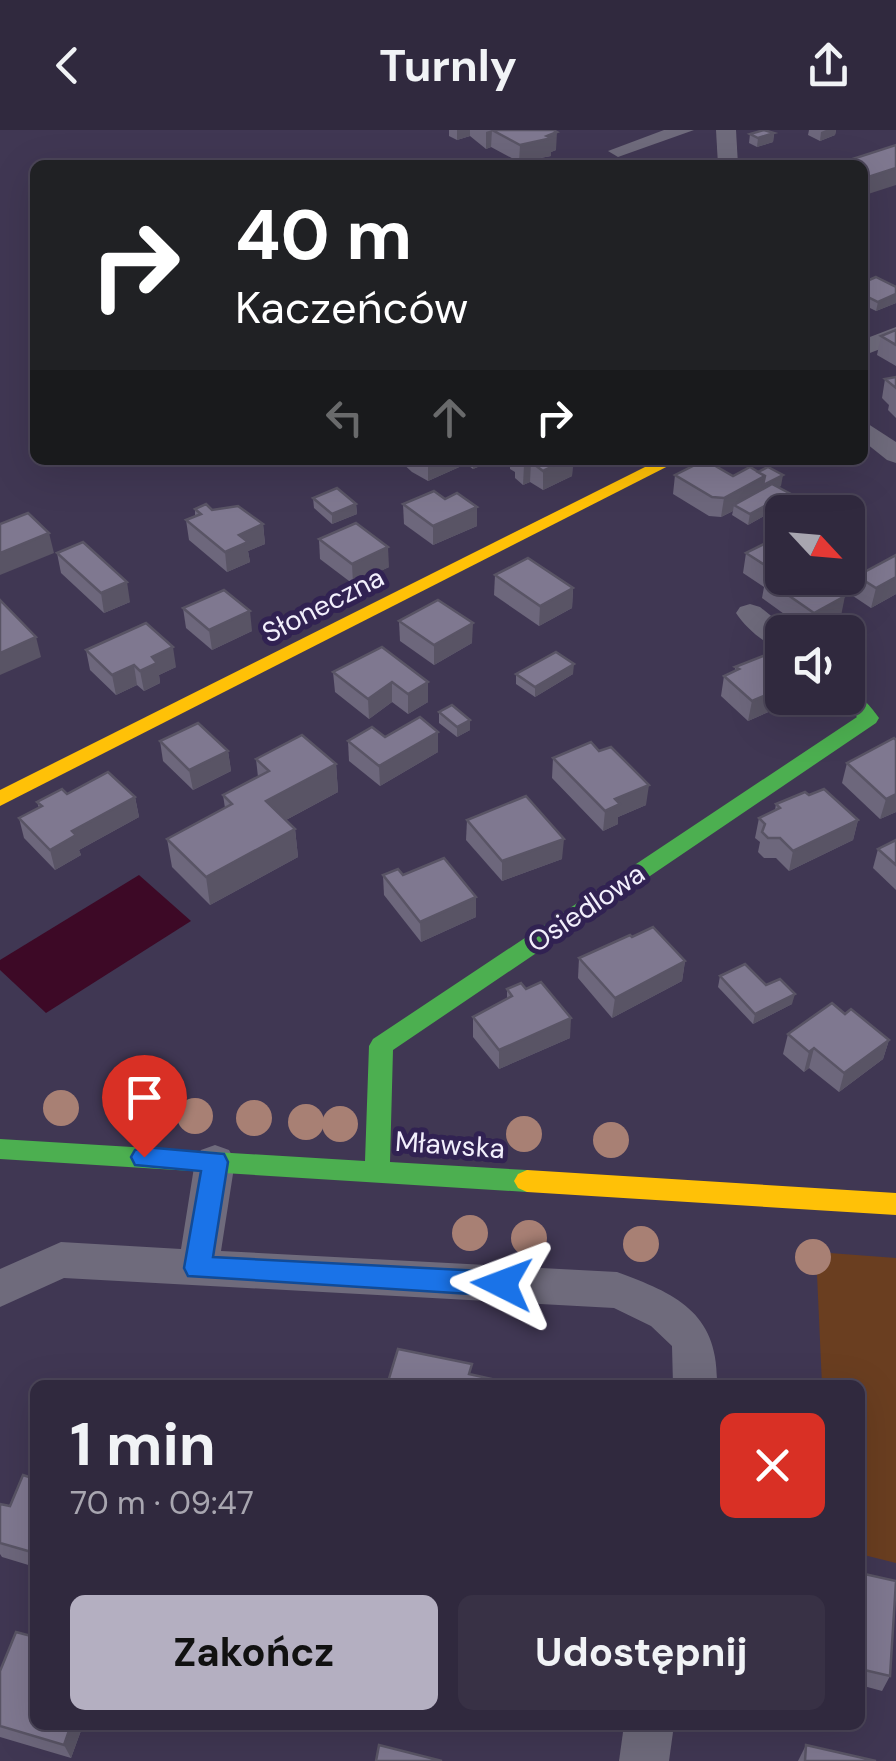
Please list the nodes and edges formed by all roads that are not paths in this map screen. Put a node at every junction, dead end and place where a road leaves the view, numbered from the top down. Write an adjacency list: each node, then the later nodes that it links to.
1 (684, 130): 3 (street)
2 (726, 130): 4 (street)
3 (618, 151)
4 (728, 160)
5 (896, 334): 6 (street)
6 (868, 346)
7 (868, 431): 8 (street)
8 (896, 454)
9 (650, 465): 13 (street, Słoneczna)
10 (750, 613): 11 (street)
11 (765, 626)
12 (865, 714): 16 (street, Osiedlowa)
13 (0, 799)
14 (0, 1149): 15 (street, Mławska)
15 (215, 1162): 16 (street, Mławska); 18 (street)
16 (377, 1171): 17 (street, Mławska)
17 (896, 1204)
18 (198, 1268): 19 (street); 20 (street)
19 (0, 1290)
20 (696, 1380)
21 (647, 1730): 22 (street)
22 (644, 1761)

